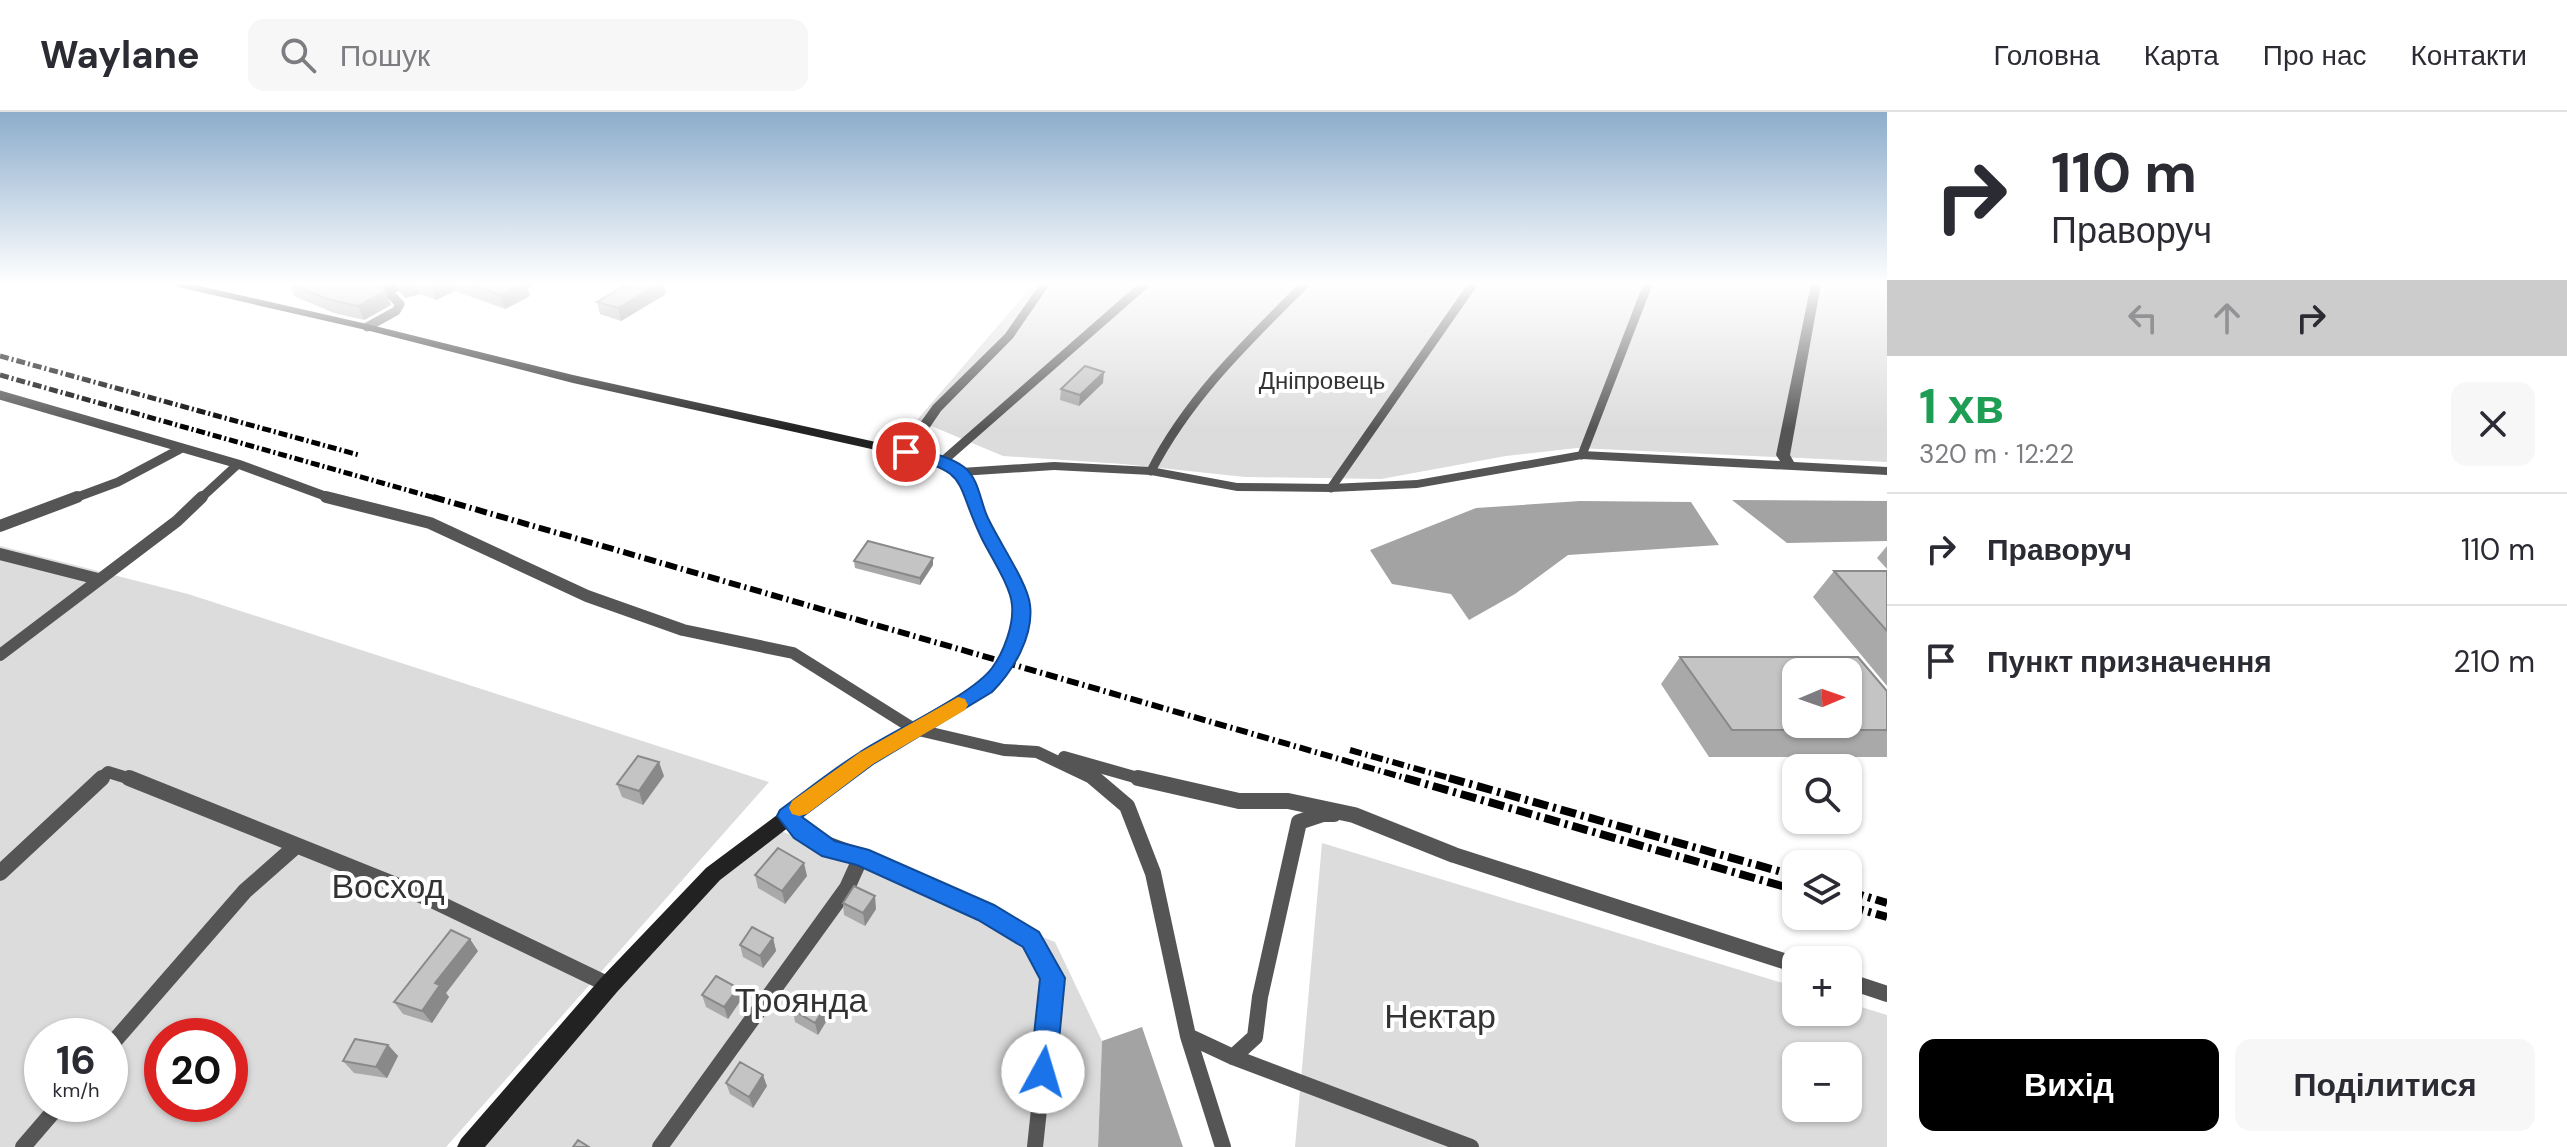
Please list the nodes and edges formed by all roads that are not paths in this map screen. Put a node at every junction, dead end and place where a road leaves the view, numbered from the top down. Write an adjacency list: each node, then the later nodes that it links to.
1 (388, 332): 10 (street)
2 (1012, 332): 10 (street)
3 (1090, 332): 12 (lane)
4 (1259, 332): 15 (lane)
5 (1439, 332): 18 (lane)
6 (1629, 332): 11 (lane)
7 (1807, 332): 14 (street)
8 (0, 395): 9 (lane)
9 (182, 448): 13 (lane); 19 (lane)
10 (906, 452): 12 (street)
11 (1582, 455): 14 (street); 18 (street)
12 (943, 461): 17 (street)
13 (238, 464): 21 (lane); 23 (lane)
14 (1788, 464): 16 (street)
15 (1151, 471): 17 (street); 18 (street)
16 (1887, 471)
17 (961, 472): 23 (street)
18 (1331, 488)
19 (0, 526)
20 (0, 554): 21 (lane)
21 (98, 579): 22 (lane)
22 (0, 655)
23 (914, 729): 24 (lane); 26 (street)
24 (1037, 752): 25 (lane); 35 (lane)
25 (1354, 815): 30 (lane); 36 (lane)
26 (788, 816): 28 (lane); 31 (street)
27 (296, 846): 29 (lane); 31 (lane); 34 (lane)
28 (861, 857): 40 (lane); 41 (lane)
29 (0, 873)
30 (1782, 960)
31 (609, 985): 39 (street)
32 (1862, 986): 33 (lane)
33 (1887, 994)
34 (128, 1025)
35 (1188, 1036): 36 (lane); 42 (lane)
36 (1233, 1057): 43 (lane)
37 (45, 1122): 38 (lane)
38 (23, 1147)
39 (469, 1147)
40 (660, 1147)
41 (1035, 1147)
42 (1223, 1147)
43 (1471, 1147)

